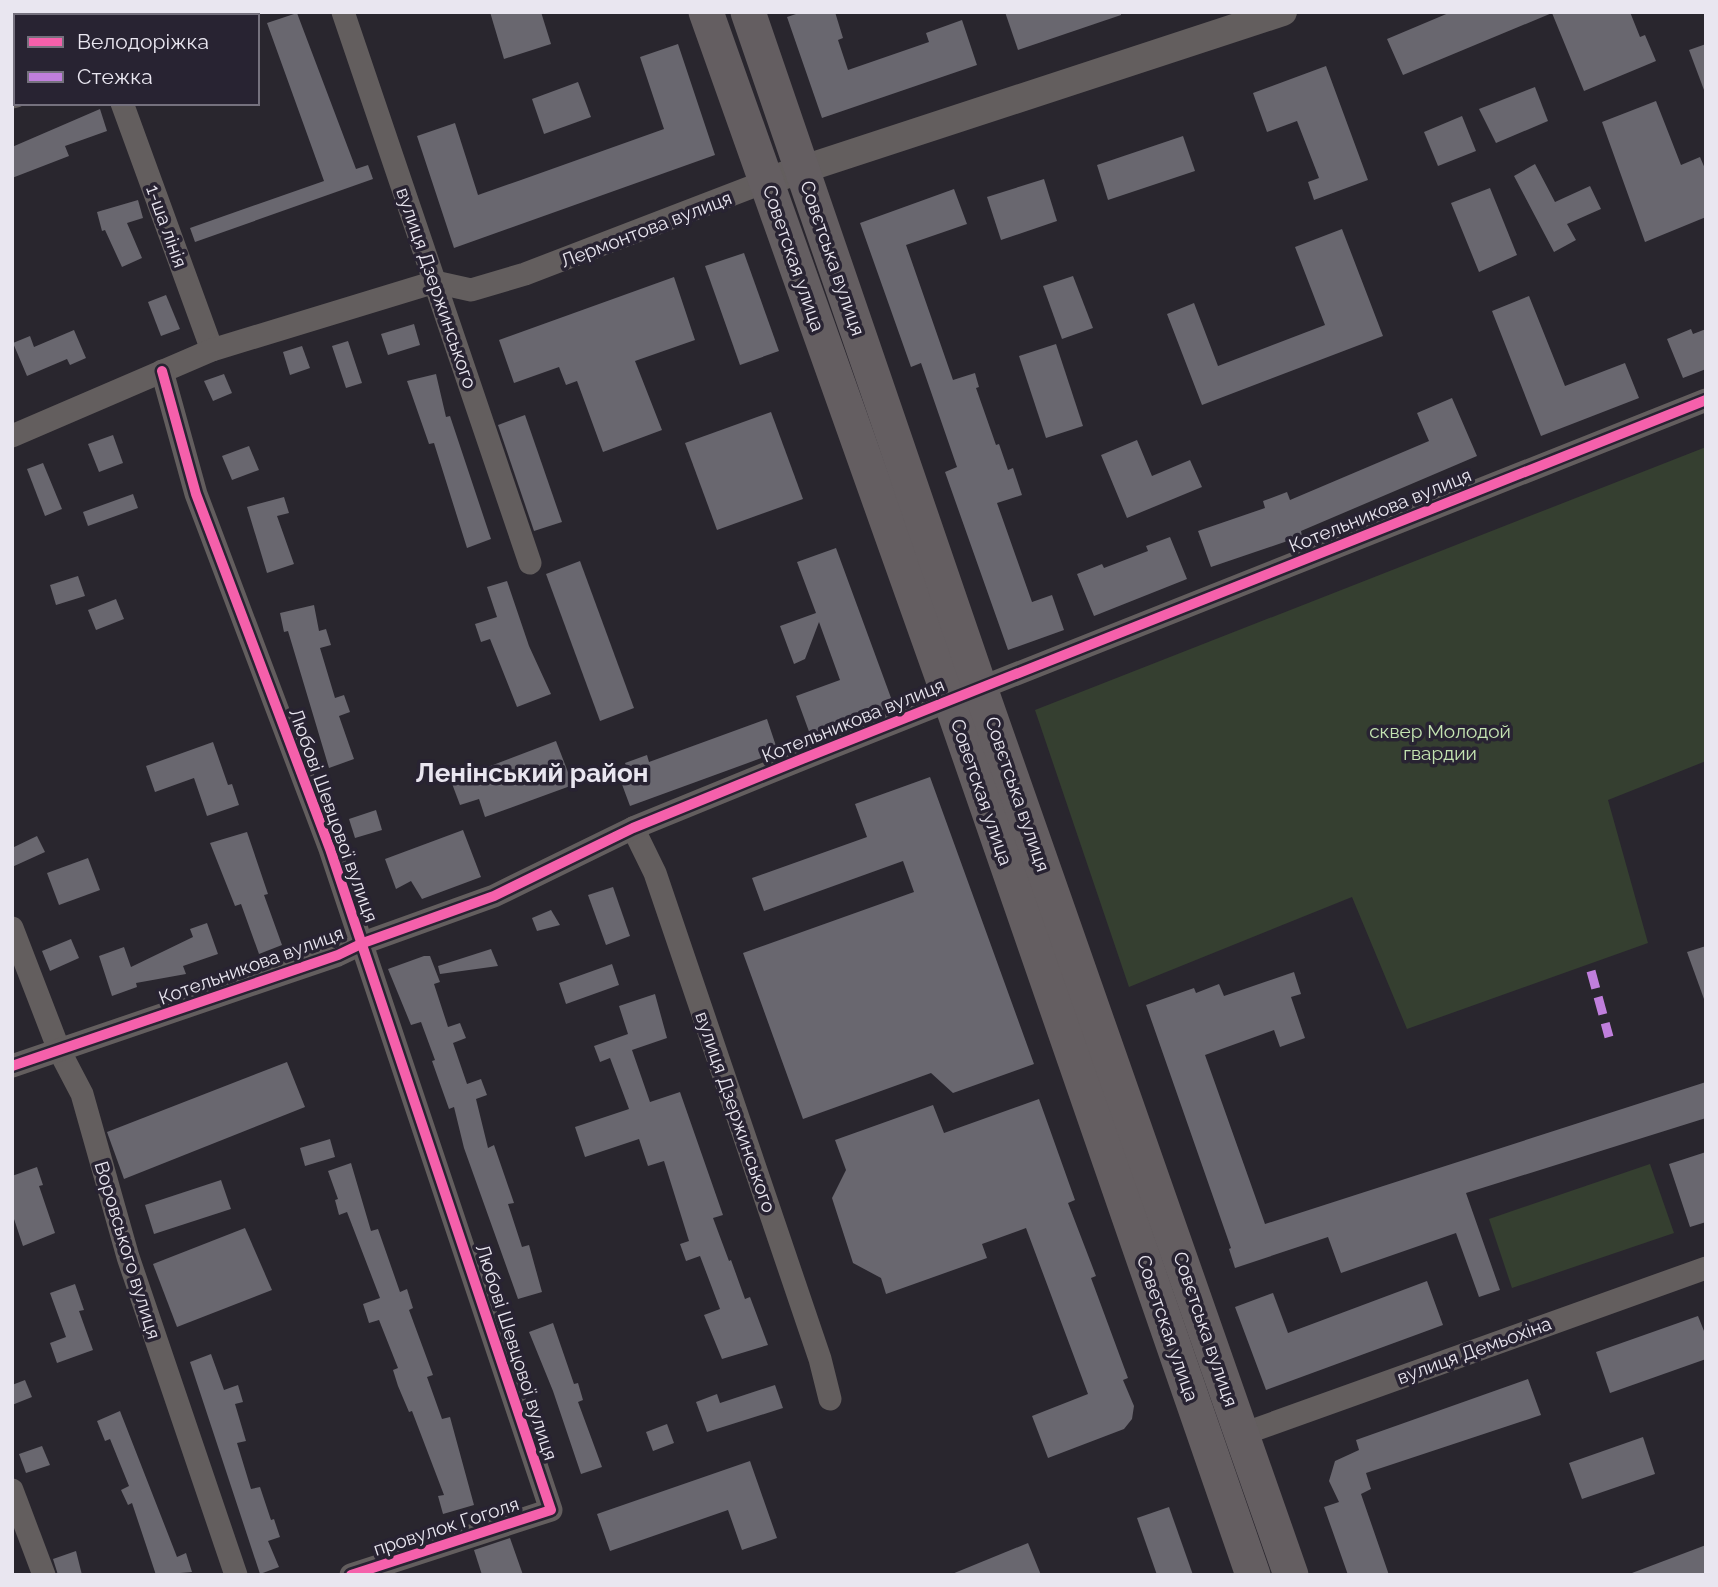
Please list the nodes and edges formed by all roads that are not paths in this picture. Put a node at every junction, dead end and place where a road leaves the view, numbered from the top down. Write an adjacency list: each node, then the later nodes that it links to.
1 (343, 12): 8 (street, вулиця Дзержинського)
2 (706, 12): 7 (main road, Советская улица)
3 (748, 12): 6 (main road, Совєтська вулиця)
4 (1283, 12): 6 (street, Лермонтова вулиця)
5 (123, 105): 9 (street, 1-ша лінія)
6 (802, 168): 7 (street, Лермонтова вулиця); 14 (main road, Совєтська вулиця)
7 (767, 181): 8 (street, Лермонтова вулиця); 14 (main road, Советская улица)
8 (435, 282): 9 (street, Лермонтова вулиця); 13 (street, вулиця Дзержинського)
9 (212, 350): 10 (street, Лермонтова вулиця)
10 (162, 371): 12 (street, Лермонтова вулиця); 17 (street, Любові Шевцової вулиця)
11 (1706, 400): 14 (street, Котельникова вулиця)
12 (12, 436)
13 (530, 563)
14 (965, 694): 15 (street, Котельникова вулиця); 22 (main road, Совєтська вулиця); 28 (main road, Советская улица)
15 (633, 828): 17 (street, Котельникова вулиця); 21 (street, вулиця Дзержинського)
16 (12, 928): 18 (street, Воровського вулиця)
17 (363, 943): 18 (street, Котельникова вулиця); 24 (street, Любові Шевцової вулиця)
18 (59, 1050): 19 (street, Котельникова вулиця); 26 (street, Воровського вулиця)
19 (12, 1066)
20 (1706, 1268): 22 (street, вулиця Демьохіна)
21 (830, 1399)
22 (1243, 1434): 29 (main road, Совєтська вулиця)
23 (12, 1490): 25 (street)
24 (551, 1510): 27 (street, провулок Гоголя)
25 (44, 1575)
26 (236, 1575)
27 (351, 1575)
28 (1253, 1575)
29 (1291, 1575)

